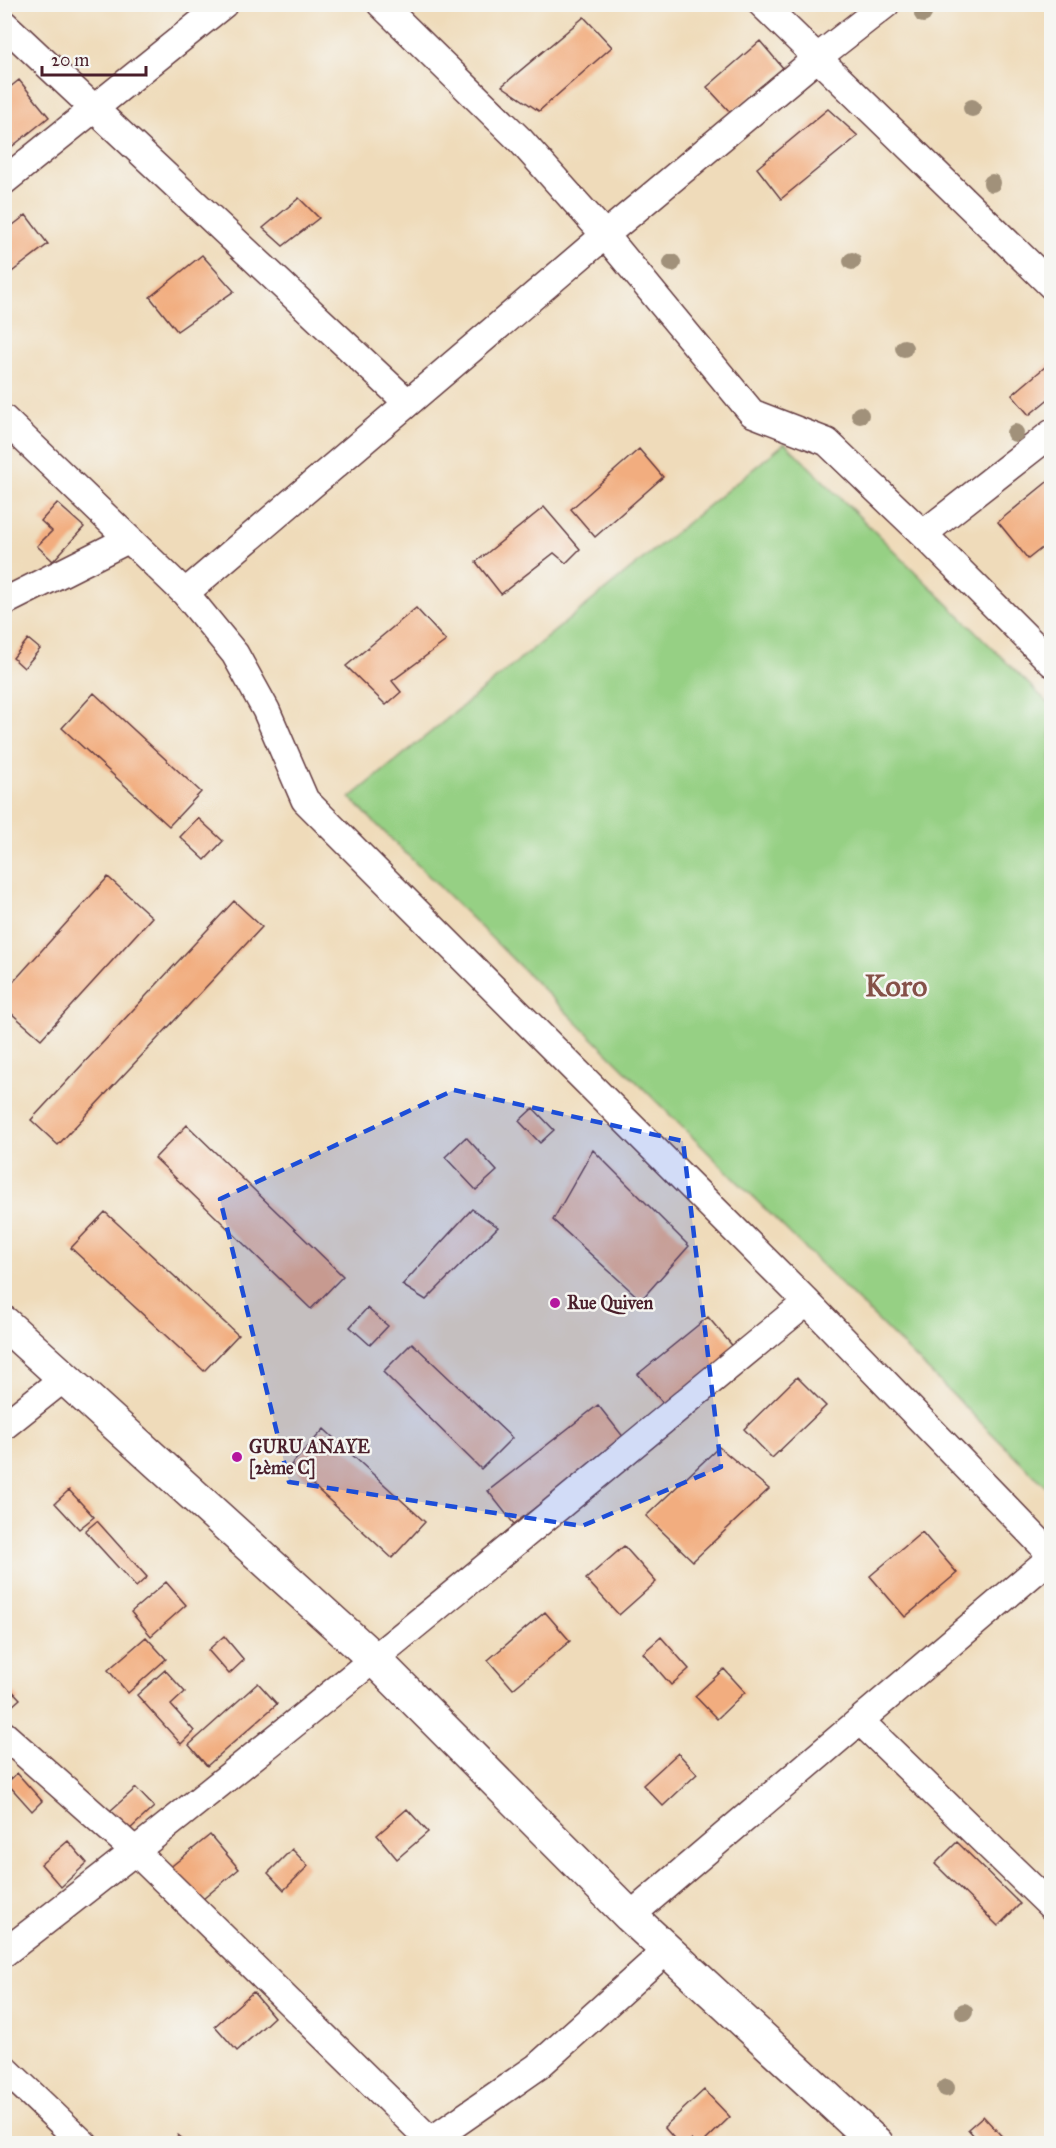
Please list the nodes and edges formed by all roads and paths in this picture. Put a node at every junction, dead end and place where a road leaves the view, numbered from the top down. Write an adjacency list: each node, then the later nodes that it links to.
1 (224, 4): 7 (street)
2 (381, 4): 9 (street)
3 (762, 4): 6 (street)
4 (886, 4): 6 (street)
5 (4, 24): 7 (street)
6 (817, 58): 9 (street); 10 (street)
7 (93, 109): 8 (street); 11 (street)
8 (4, 180)
9 (605, 235): 11 (street); 14 (street)
10 (1052, 286)
11 (408, 403): 16 (street)
12 (4, 419): 15 (street)
13 (1052, 433): 14 (street)
14 (923, 534): 18 (street)
15 (129, 539): 16 (street); 17 (street)
16 (184, 593): 19 (street)
17 (4, 602)
18 (1052, 663)
19 (807, 1302): 23 (street); 24 (street)
20 (4, 1323): 21 (street)
21 (64, 1378): 22 (street); 24 (street)
22 (4, 1426)
23 (1052, 1556): 25 (street)
24 (373, 1658): 27 (street); 29 (street)
25 (860, 1721): 28 (street); 29 (street)
26 (4, 1736): 27 (street)
27 (136, 1852): 31 (street); 33 (street)
28 (1052, 1907)
29 (630, 1916): 30 (street)
30 (667, 1950): 33 (street); 35 (street)
31 (4, 1953)
32 (4, 2068): 34 (street)
33 (430, 2142)
34 (84, 2144)
35 (877, 2144)

